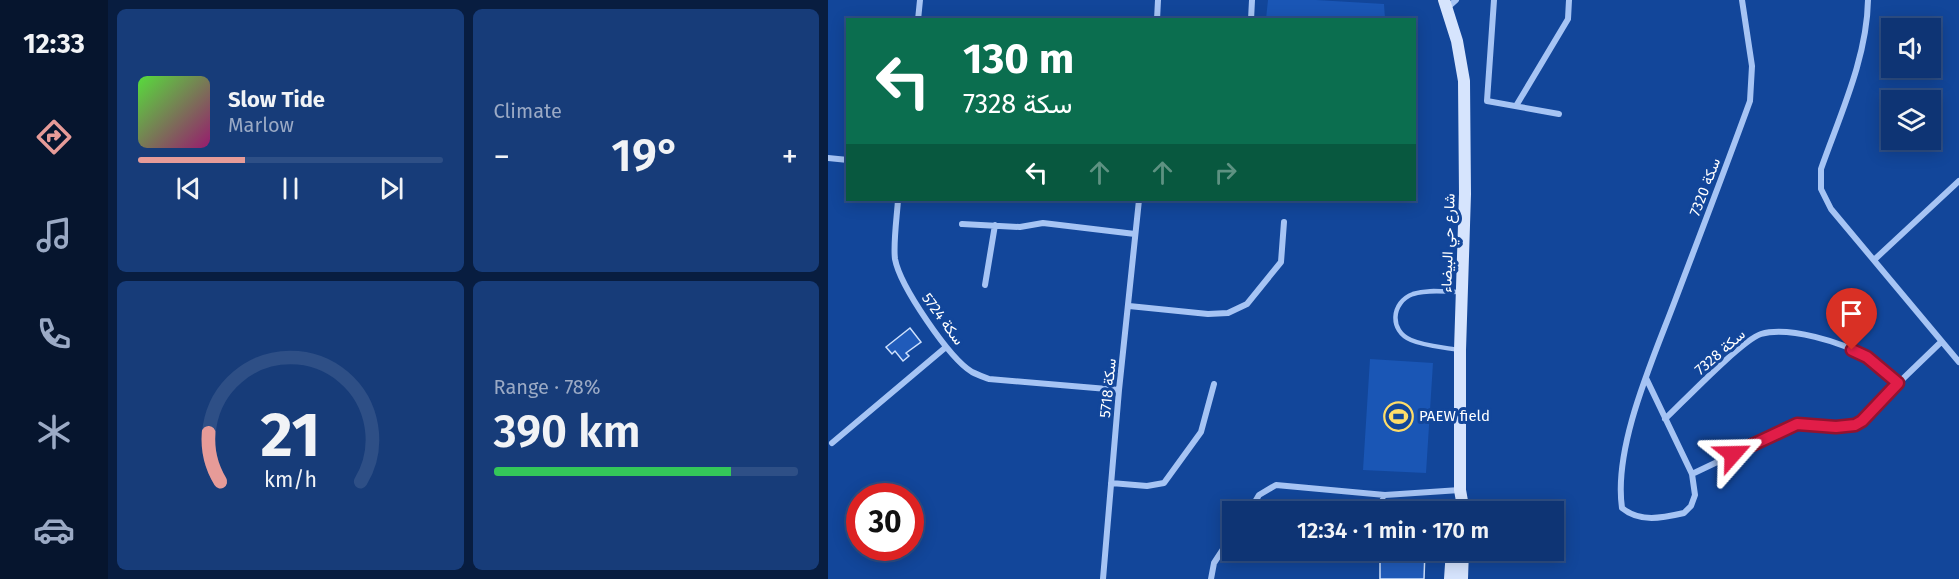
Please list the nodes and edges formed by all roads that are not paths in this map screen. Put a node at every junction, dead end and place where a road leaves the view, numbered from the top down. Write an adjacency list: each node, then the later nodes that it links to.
1 (920, 0): 9 (street)
2 (1158, 0): 10 (street)
3 (1252, 0): 11 (street)
4 (1494, 0): 12 (street)
5 (1569, 0): 12 (street)
6 (1742, 0): 31 (street, سكة 7320)
7 (1868, 0): 23 (street)
8 (1449, 3): 25 (main road, شارع حي البيضاء)
9 (918, 18)
10 (1157, 18)
11 (1251, 18)
12 (1516, 106): 13 (street)
13 (1559, 114)
14 (828, 158): 15 (street)
15 (846, 160)
16 (1959, 181): 23 (street)
17 (898, 201): 28 (street, سكة 5724)
18 (1139, 201): 22 (street, سكة 5718)
19 (1284, 222): 26 (street)
20 (962, 224): 21 (street)
21 (995, 225): 22 (street); 24 (street)
22 (1135, 234): 26 (street, سكة 5718)
23 (1874, 260): 27 (street)
24 (985, 285)
25 (1462, 292): 29 (main road, شارع حي البيضاء); 29 (lane)
26 (1128, 306): 34 (street, سكة 5718)
27 (1941, 342): 30 (street); 32 (street)
28 (946, 347): 34 (street, سكة 5724); 36 (street)
29 (1460, 350): 39 (main road, شارع حي البيضاء)
30 (1959, 362)
31 (1646, 378): 35 (street, سكة 7320); 37 (street, سكة 7320)
32 (1898, 383): 35 (street, سكة 7328); 37 (street)
33 (1214, 384): 38 (street)
34 (1119, 390): 38 (street, سكة 5718)
35 (1665, 419): 37 (street, سكة 7320)
36 (832, 443)
37 (1692, 474)
38 (1111, 483): 48 (street, سكة 5718)
39 (1460, 490): 40 (street); 43 (main road); 44 (main road)
40 (1384, 495): 41 (street); 42 (lane)
41 (1256, 501)
42 (1380, 501)
43 (1458, 501)
44 (1462, 501)
45 (1222, 551): 49 (street)
46 (1451, 561): 50 (main road)
47 (1463, 561): 51 (main road)
48 (1103, 579)
49 (1211, 579)
50 (1450, 579)
51 (1462, 579)

